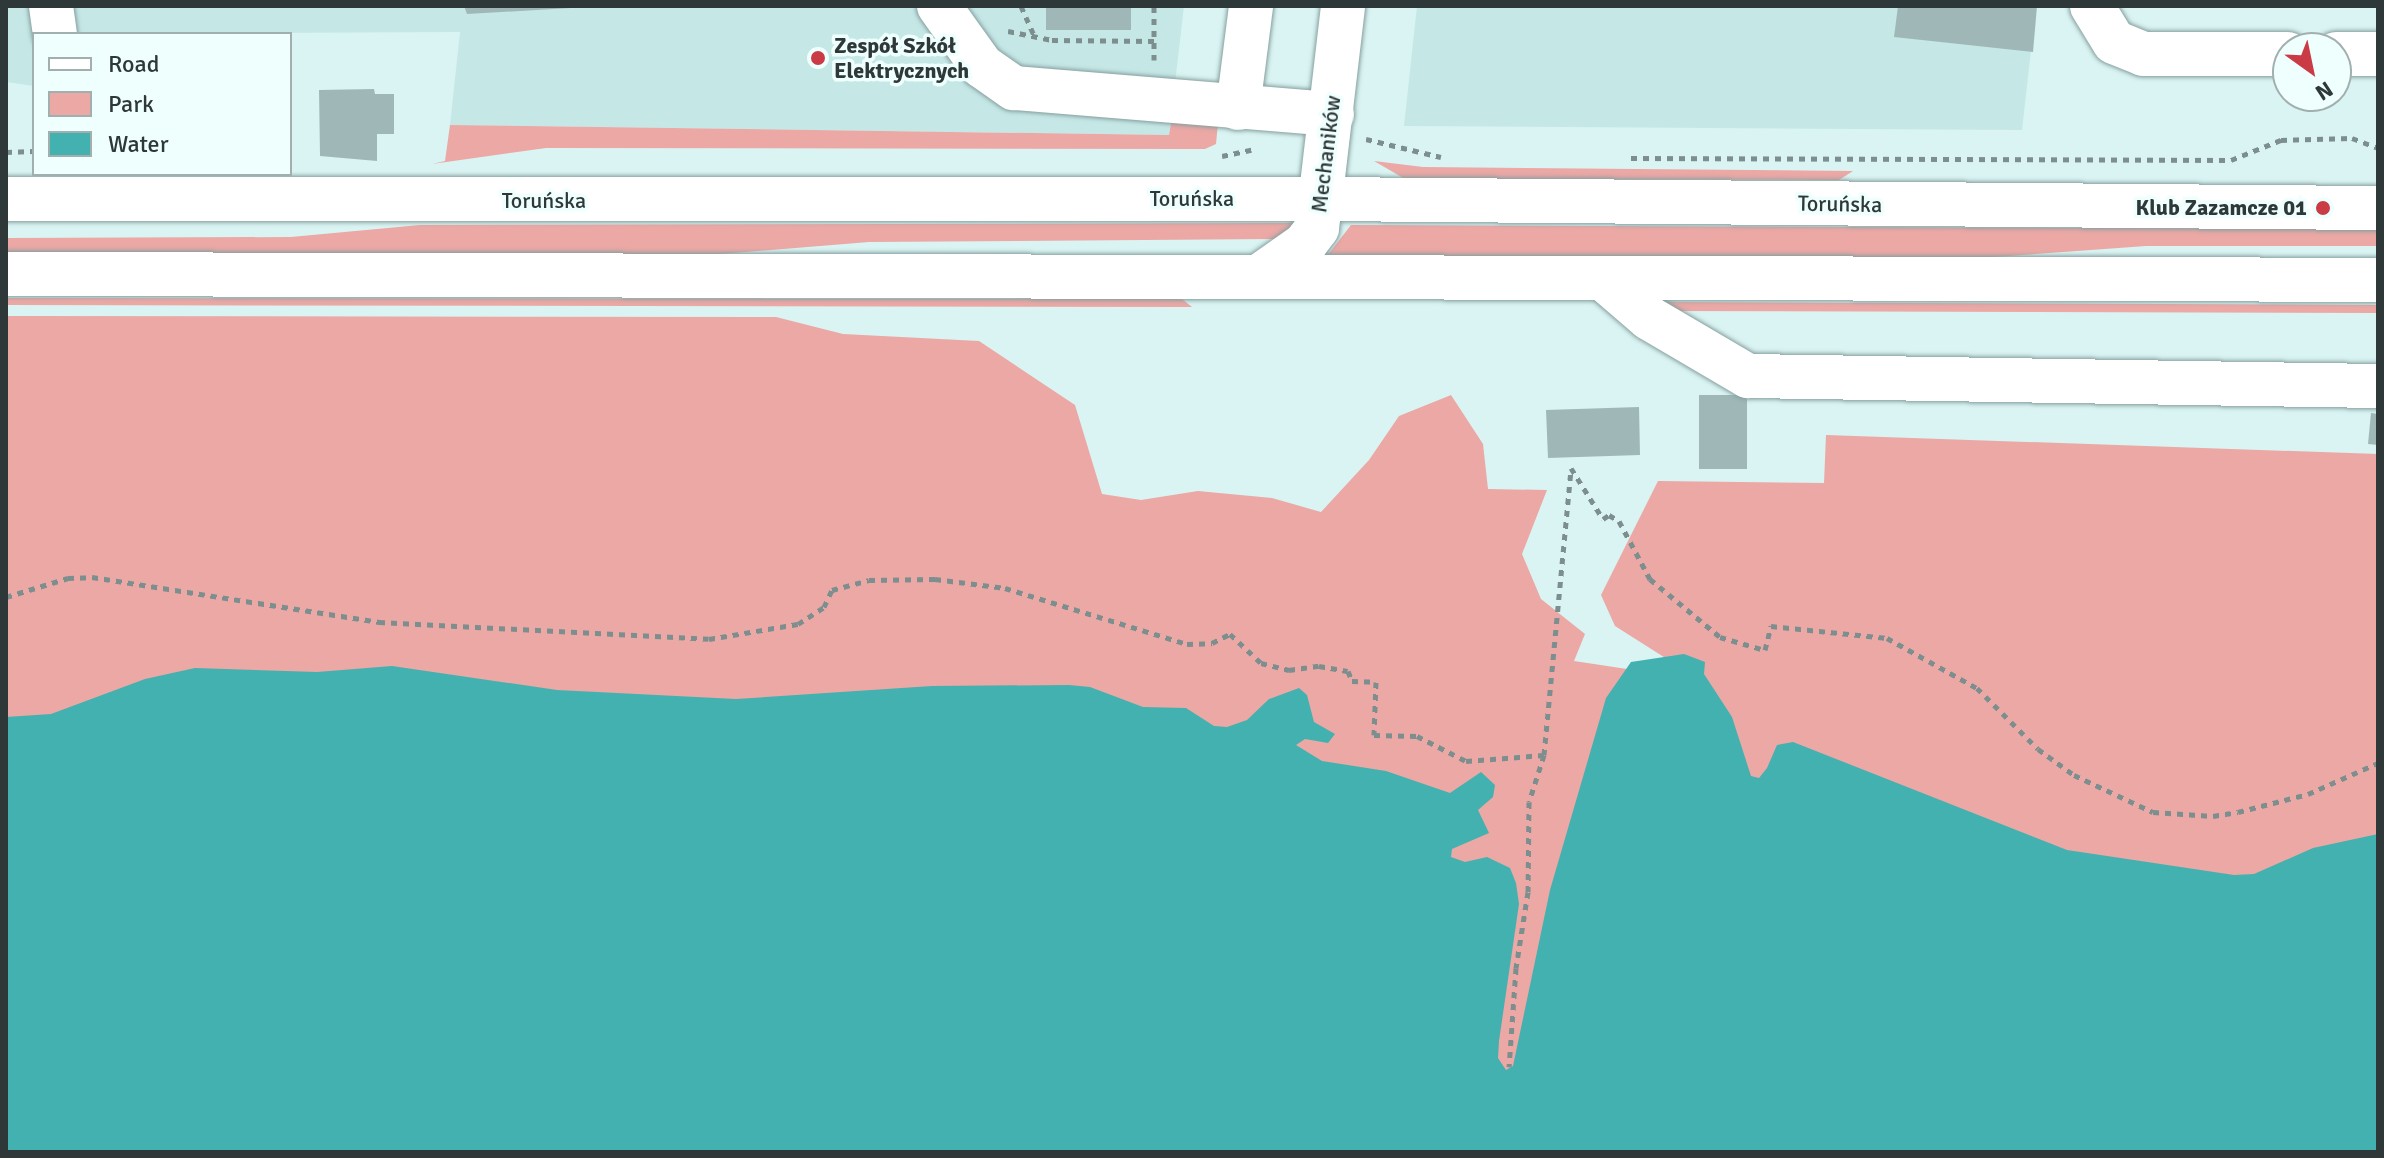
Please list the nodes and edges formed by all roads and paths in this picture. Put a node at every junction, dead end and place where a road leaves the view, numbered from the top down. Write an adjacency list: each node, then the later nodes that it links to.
1 (51, 6): 8 (main road)
2 (1021, 6): 9 (path)
3 (1154, 6): 10 (path)
4 (1251, 6): 15 (main road)
5 (1343, 6): 16 (main road, Mechaników)
6 (2092, 6): 11 (main road)
7 (943, 12): 9 (path); 14 (main road)
8 (55, 32)
9 (1034, 36): 10 (path)
10 (1154, 41): 14 (path)
11 (2272, 54)
12 (2352, 54): 13 (main road)
13 (2378, 54)
14 (1154, 101): 15 (main road)
15 (1238, 108): 16 (main road)
16 (1344, 126): 20 (path); 24 (main road, Mechaników)
17 (2378, 148): 21 (path)
18 (32, 151): 19 (path)
19 (6, 152)
20 (1450, 157)
21 (1623, 158)
22 (75, 186): 23 (main road, Toruńska); 24 (main road, Toruńska)
23 (6, 199)
24 (1321, 199): 25 (main road, Toruńska); 27 (main road, Mechaników)
25 (2378, 208)
26 (6, 274): 27 (main road)
27 (1261, 275): 28 (main road)
28 (1605, 280): 29 (main road); 30 (main road)
29 (2378, 280)
30 (2378, 386)
31 (6, 597): 32 (path)
32 (1544, 755): 33 (path); 34 (path)
33 (2378, 763)
34 (1509, 1067)

